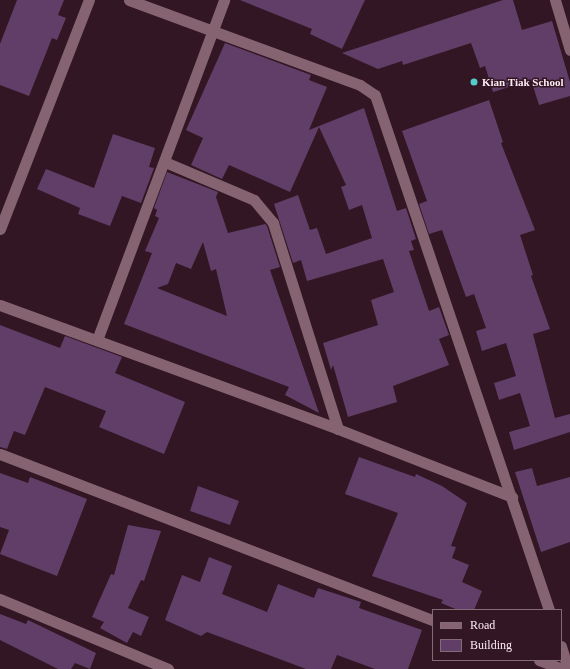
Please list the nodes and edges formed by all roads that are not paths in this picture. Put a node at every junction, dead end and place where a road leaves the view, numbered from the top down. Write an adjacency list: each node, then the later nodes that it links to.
1 (89, 0): 8 (street)
2 (129, 0): 5 (street)
3 (224, 0): 5 (street)
4 (555, 0): 6 (street)
5 (212, 30): 7 (street); 13 (street)
6 (570, 50)
7 (164, 162): 10 (street); 11 (street)
8 (0, 229)
9 (0, 305): 10 (street)
10 (97, 340): 11 (street)
11 (338, 429): 13 (street)
12 (0, 454): 16 (street)
13 (512, 497): 15 (street)
14 (0, 599): 19 (street)
15 (549, 609)
16 (432, 620)
17 (562, 649): 21 (street)
18 (542, 661): 20 (street)
19 (168, 669)
20 (563, 669)
21 (568, 669)

